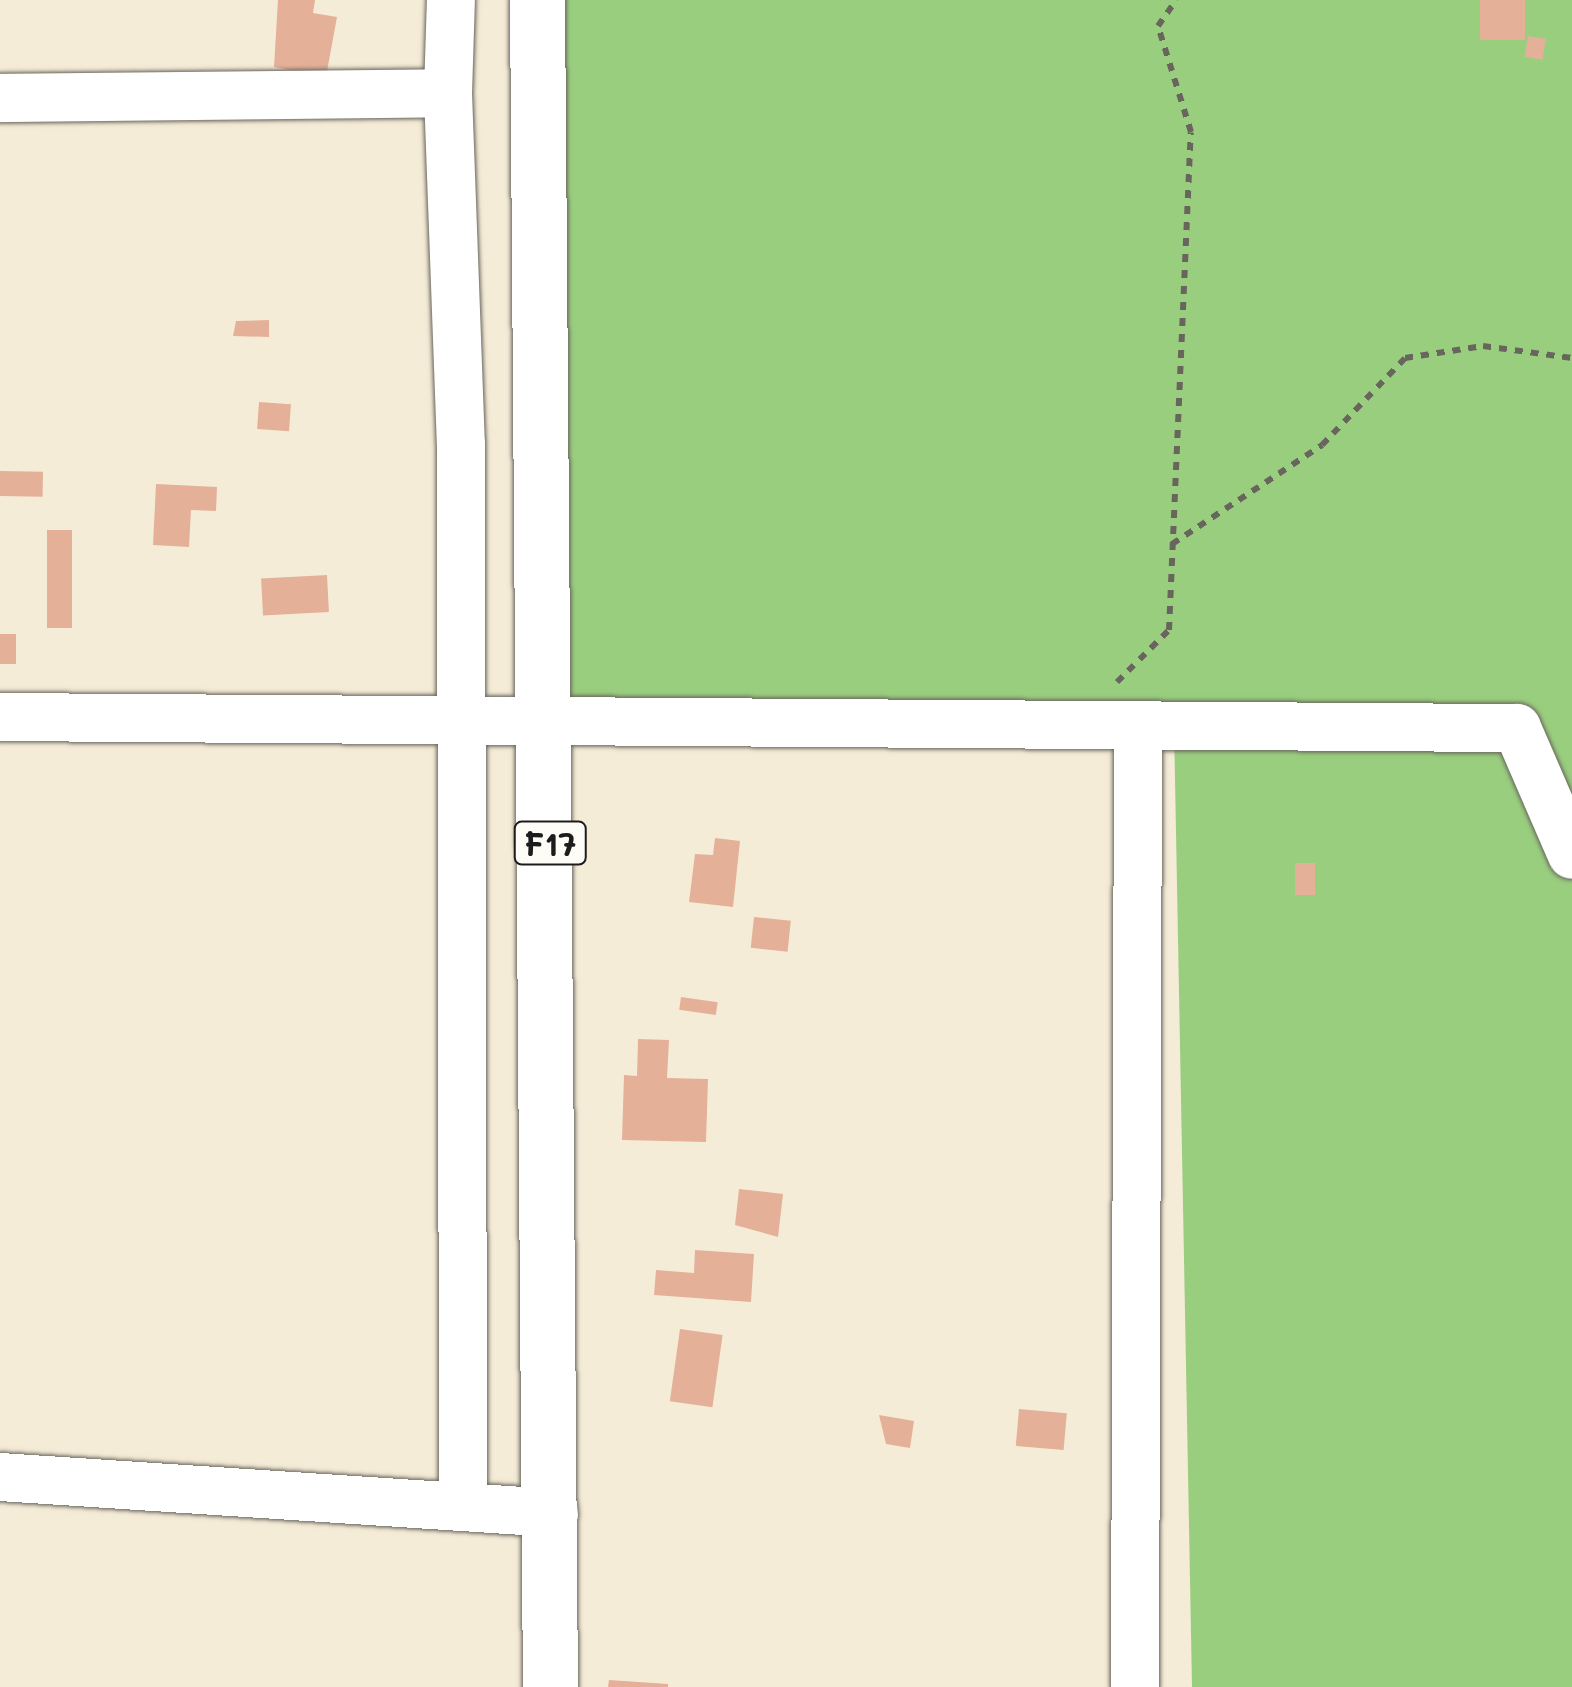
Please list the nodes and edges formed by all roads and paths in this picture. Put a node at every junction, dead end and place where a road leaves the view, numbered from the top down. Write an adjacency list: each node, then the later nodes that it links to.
1 (450, 0): 4 (street)
2 (537, 0): 10 (highway, F17)
3 (1176, 0): 7 (path)
4 (448, 93): 5 (street); 9 (street)
5 (0, 98)
6 (1572, 358): 7 (path)
7 (1171, 545): 8 (path)
8 (1108, 688)
9 (462, 714): 10 (street); 11 (street); 15 (street)
10 (549, 714): 12 (street); 16 (highway, F17)
11 (0, 717)
12 (1138, 726): 13 (street); 18 (street)
13 (1572, 855)
14 (0, 1478): 15 (street)
15 (463, 1503): 16 (street)
16 (554, 1513): 17 (highway, F17)
17 (550, 1687)
18 (1136, 1687)

